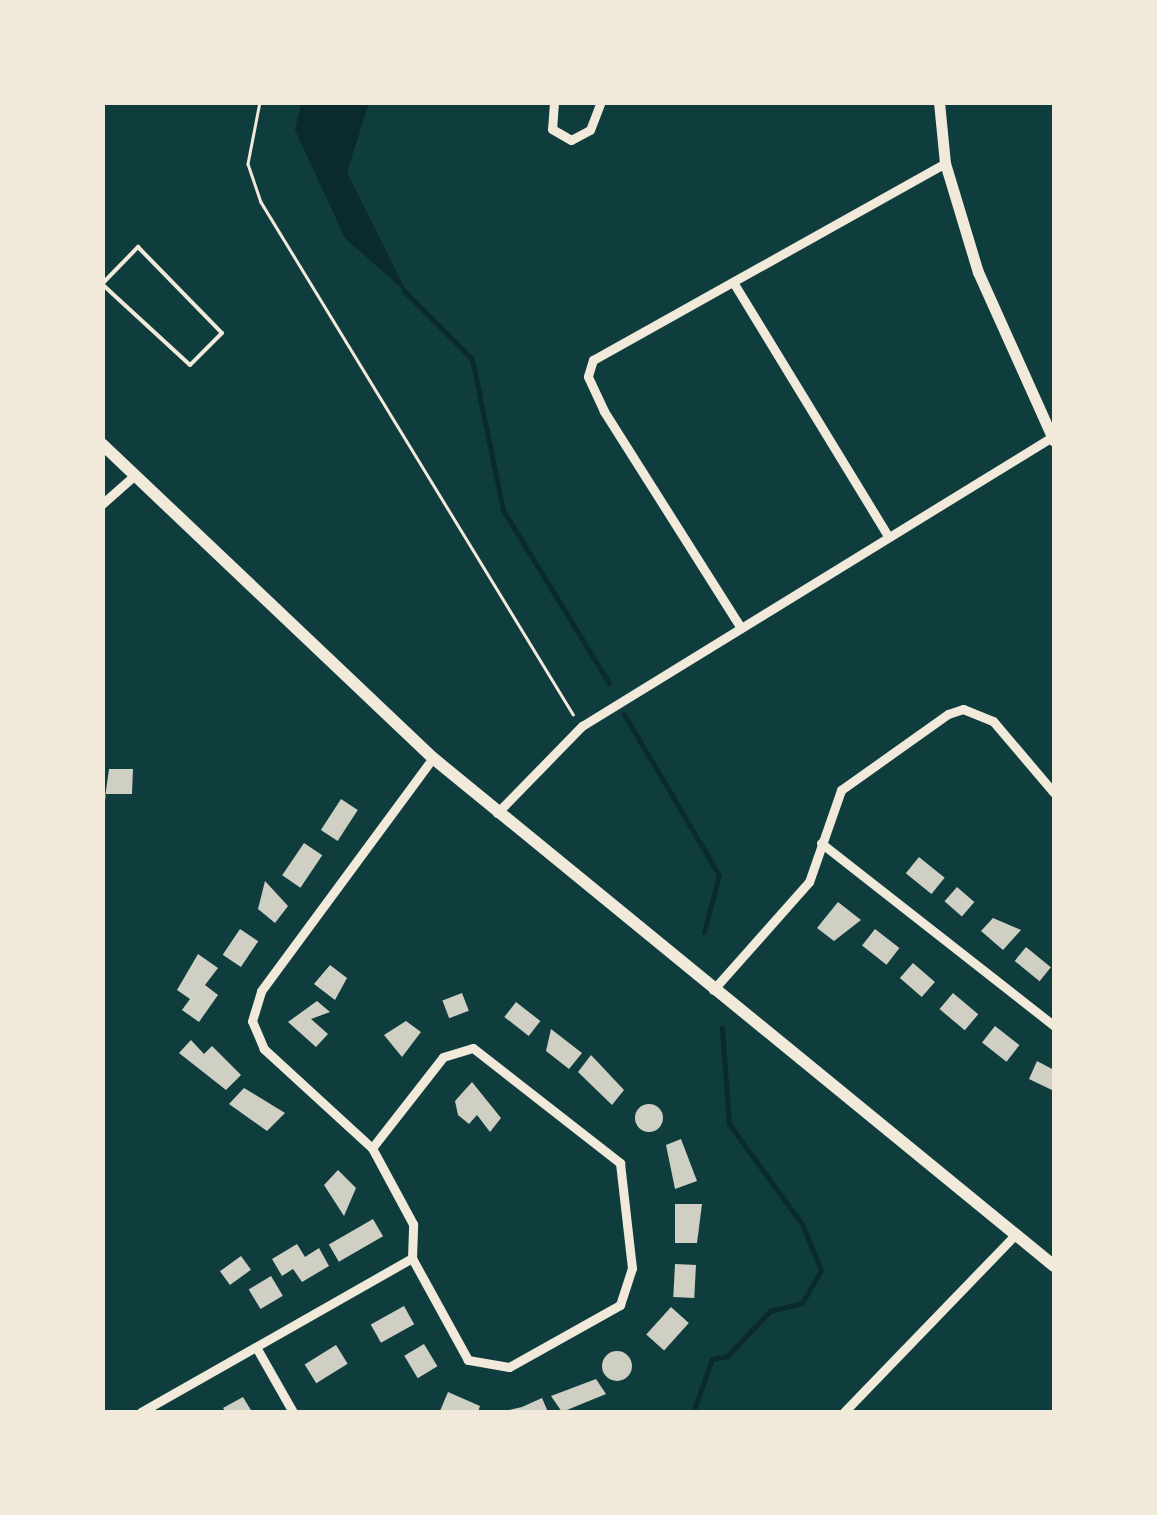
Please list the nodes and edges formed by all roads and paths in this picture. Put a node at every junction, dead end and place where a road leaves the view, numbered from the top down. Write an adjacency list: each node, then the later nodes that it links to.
1 (253, 102): 6 (path)
2 (260, 102): 6 (path)
3 (554, 102): 4 (street)
4 (601, 102)
5 (939, 102): 7 (street)
6 (258, 110): 16 (path)
7 (945, 163): 8 (street); 10 (street)
8 (733, 282): 14 (street); 15 (street)
9 (102, 284): 9 (lane)
10 (1053, 439): 14 (street)
11 (102, 444): 12 (main road)
12 (134, 475): 13 (street); 17 (main road)
13 (102, 504)
14 (887, 534): 15 (street)
15 (741, 628): 16 (street)
16 (582, 726): 19 (street)
17 (434, 758): 19 (main road); 23 (street)
18 (1054, 793): 20 (street)
19 (497, 813): 21 (main road)
20 (821, 843): 21 (street); 22 (street)
21 (713, 990): 24 (main road)
22 (1054, 1026)
23 (372, 1148): 25 (street); 25 (street)
24 (1015, 1235): 26 (main road); 30 (street)
25 (412, 1258): 27 (street)
26 (1054, 1266)
27 (256, 1347): 28 (street); 29 (street)
28 (142, 1412)
29 (293, 1412)
30 (844, 1412)

